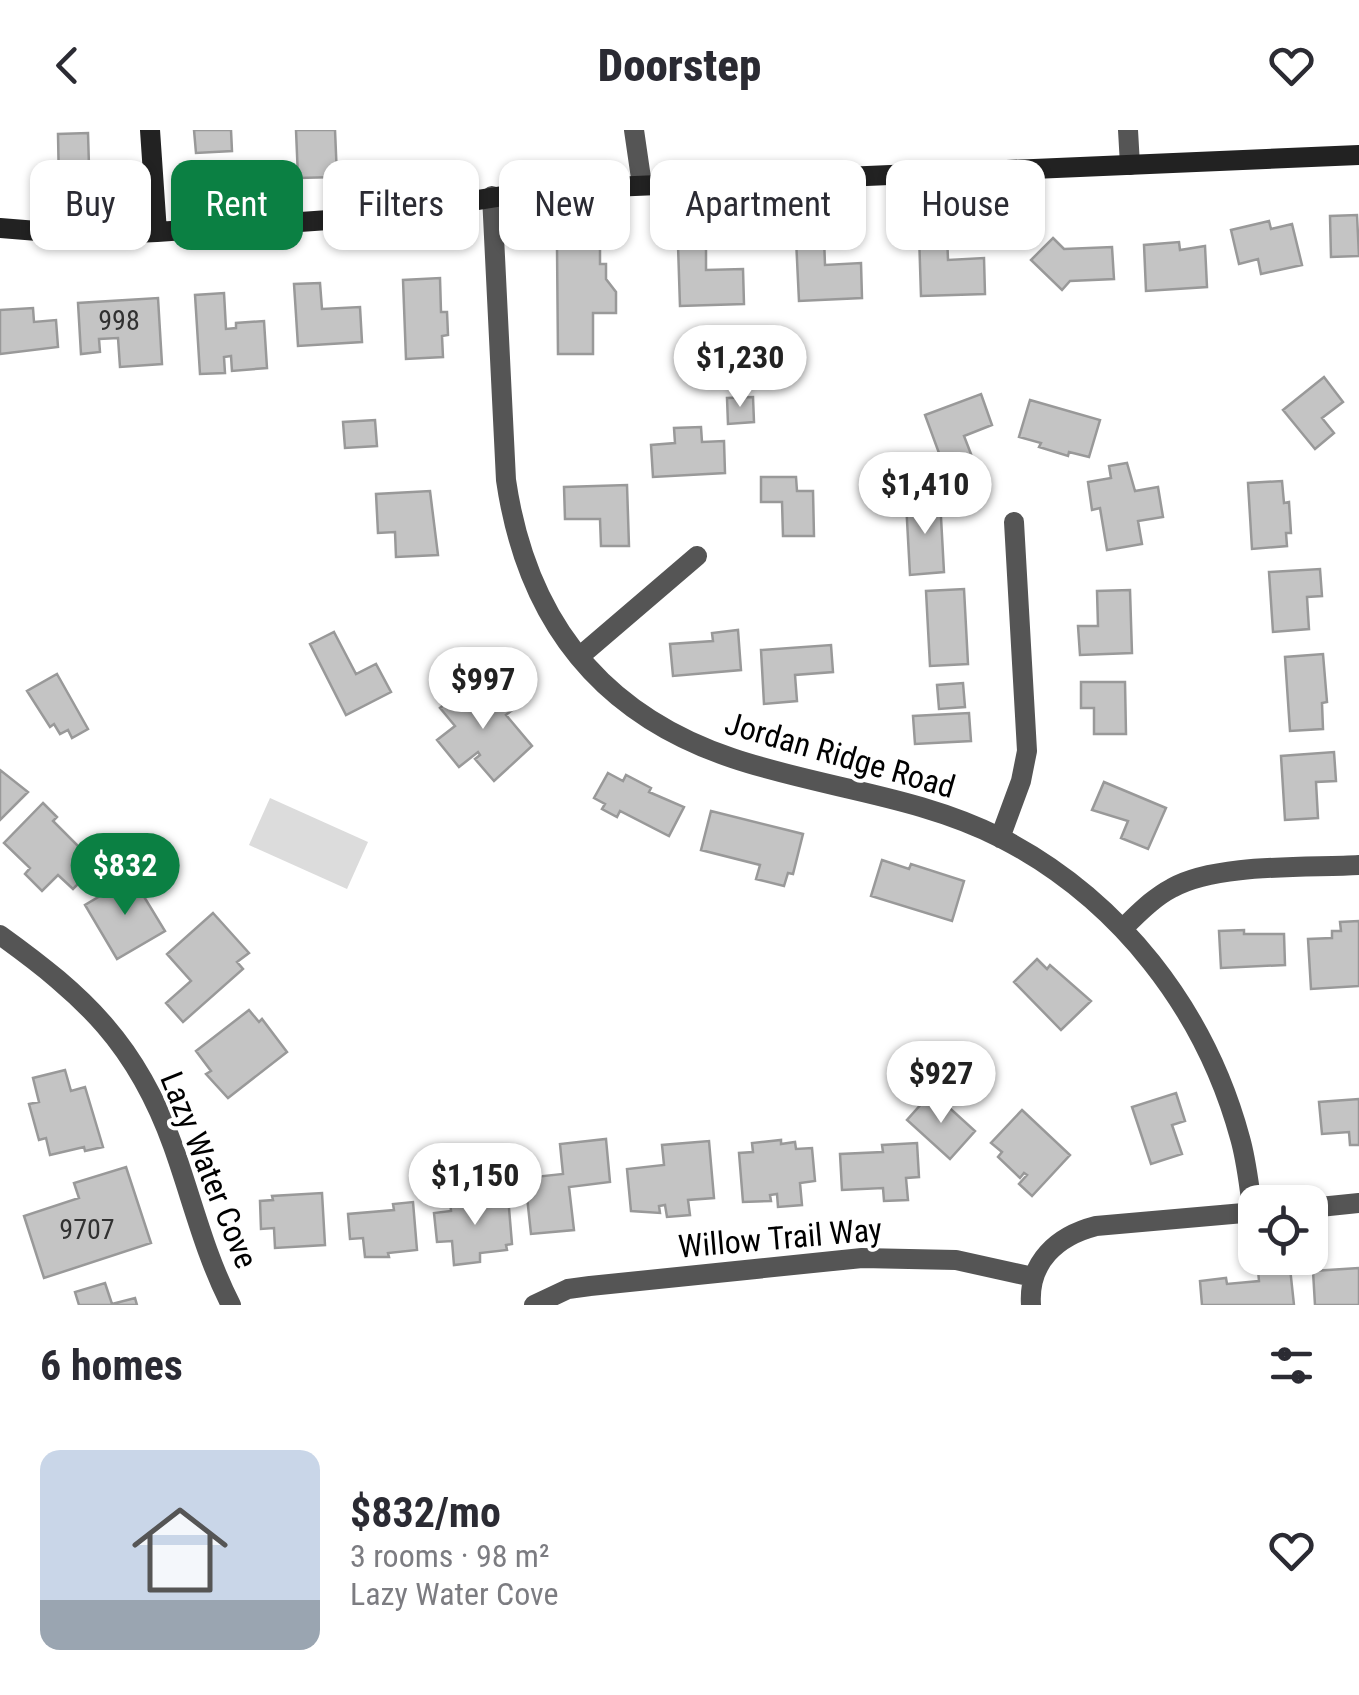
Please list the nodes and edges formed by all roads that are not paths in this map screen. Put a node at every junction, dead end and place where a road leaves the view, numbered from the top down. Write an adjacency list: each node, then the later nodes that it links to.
1 (150, 130): 9 (main road)
2 (634, 130): 6 (street)
3 (1128, 130): 5 (street)
4 (1359, 155): 5 (main road)
5 (1130, 165): 6 (main road)
6 (642, 185): 7 (main road)
7 (492, 196): 9 (main road); 12 (street, Jordan Ridge Road)
8 (0, 228): 9 (main road)
9 (157, 232)
10 (1014, 522): 13 (street)
11 (697, 556): 12 (street)
12 (578, 657): 13 (street, Jordan Ridge Road)
13 (1000, 838): 15 (street, Jordan Ridge Road)
14 (1359, 865): 15 (street)
15 (1123, 928): 17 (street, Jordan Ridge Road)
16 (0, 935): 22 (street, Lazy Water Cove)
17 (1249, 1185)
18 (1359, 1204): 19 (street)
19 (1328, 1207)
20 (1238, 1213): 21 (street)
21 (1033, 1277): 23 (street, Willow Trail Way); 24 (street)
22 (231, 1305)
23 (534, 1305)
24 (1030, 1305)

